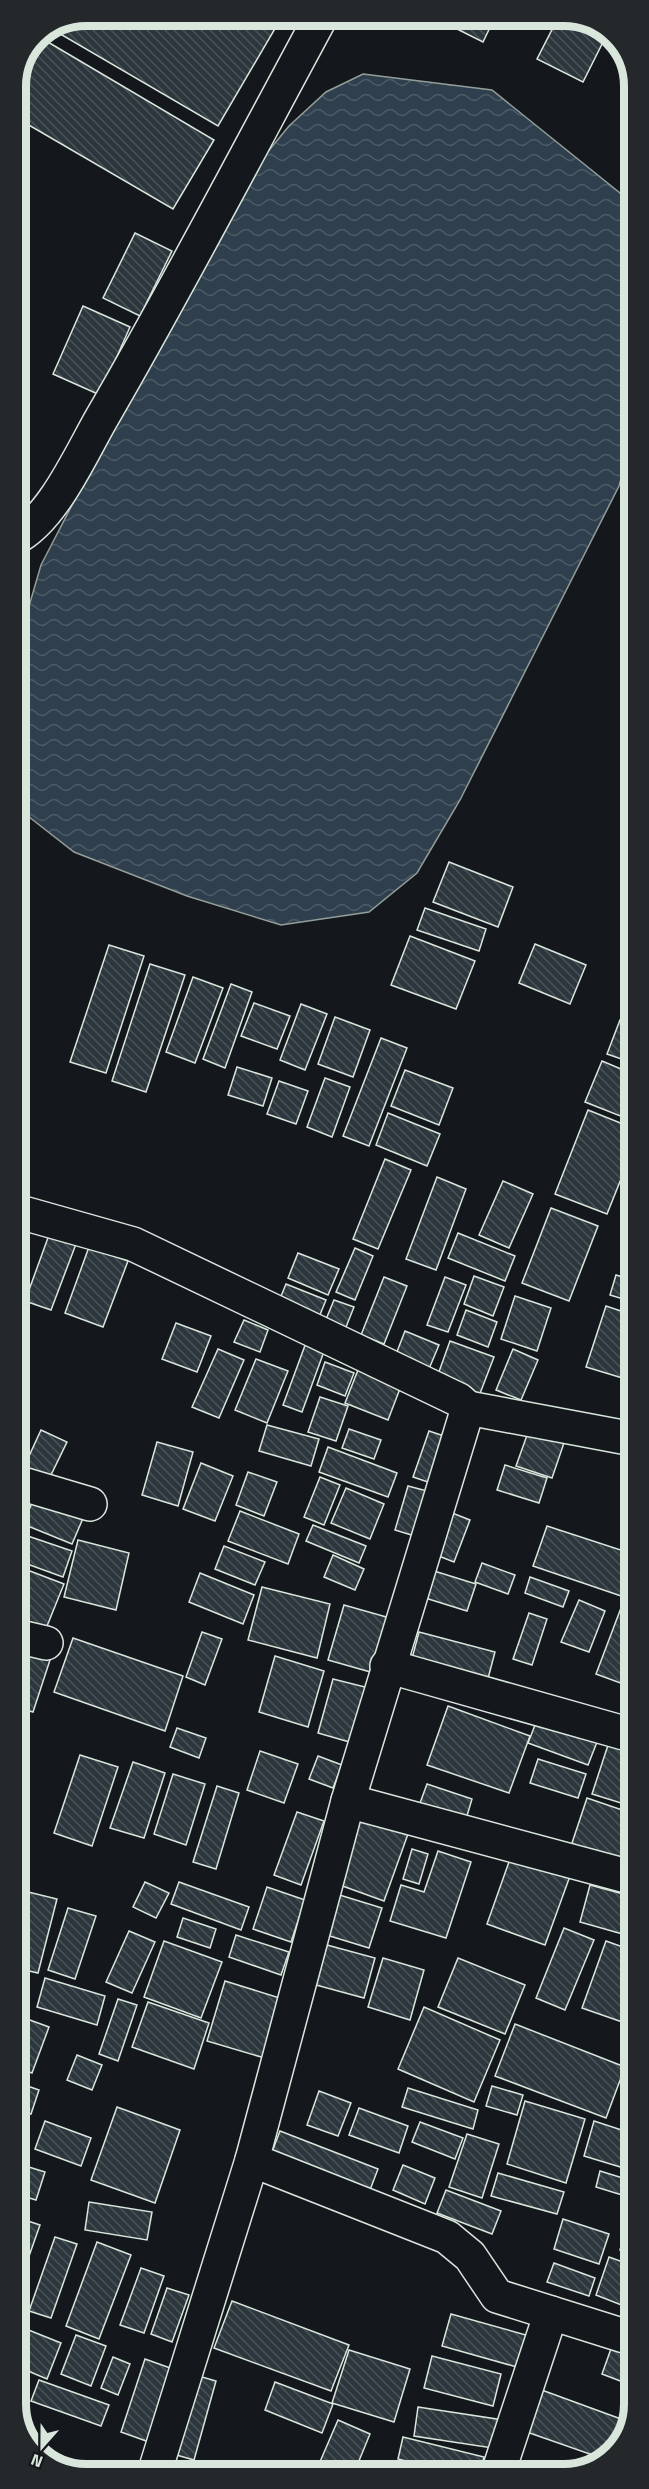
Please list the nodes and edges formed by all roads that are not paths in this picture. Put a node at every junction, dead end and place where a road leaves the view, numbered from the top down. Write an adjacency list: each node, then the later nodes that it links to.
1 (316, 26): 2 (street)
2 (26, 532)
3 (26, 1214): 4 (street)
4 (468, 1408): 5 (street); 8 (street)
5 (624, 1436)
6 (26, 1485): 7 (street)
7 (90, 1504)
8 (387, 1666): 9 (street); 10 (street)
9 (624, 1733)
10 (348, 1801): 11 (street); 12 (street)
11 (624, 1875)
12 (252, 2160): 13 (street); 15 (street)
13 (551, 2313): 14 (street); 16 (street)
14 (624, 2336)
15 (157, 2463)
16 (501, 2464)

